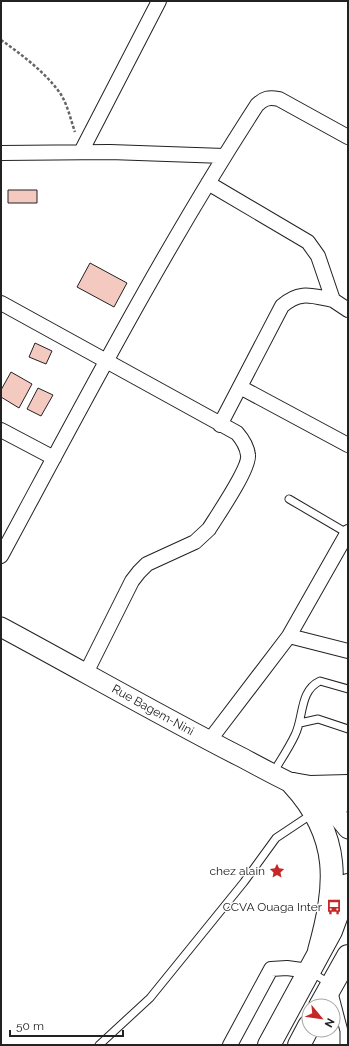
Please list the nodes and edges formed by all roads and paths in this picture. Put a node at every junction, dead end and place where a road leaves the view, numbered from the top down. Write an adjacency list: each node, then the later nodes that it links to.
1 (159, 1): 5 (street)
2 (1, 40): 5 (path)
3 (348, 137): 6 (street)
4 (1, 152): 5 (street)
5 (81, 152): 6 (street)
6 (224, 156): 7 (street)
7 (208, 183): 8 (street); 11 (street)
8 (333, 300): 10 (street); 12 (street)
9 (1, 303): 11 (street)
10 (348, 310)
11 (105, 360): 13 (street); 16 (street)
12 (240, 387): 13 (street); 15 (street)
13 (220, 425): 23 (street)
14 (1, 430): 16 (street)
15 (348, 445)
16 (54, 458): 19 (street)
17 (289, 499): 18 (lane)
18 (348, 533): 21 (street)
19 (1, 556)
20 (1, 627): 23 (street, Rue Bagem-Nini)
21 (289, 636): 22 (street); 27 (street)
22 (348, 651)
23 (86, 673): 27 (street, Rue Bagem-Nini)
24 (348, 689): 25 (lane)
25 (300, 723): 26 (lane); 28 (lane)
26 (348, 729)
27 (209, 741): 28 (street, Rue Bagem-Nini)
28 (273, 773): 30 (street, Rue Bagem-Nini)
29 (348, 786): 30 (highway)
30 (300, 787): 31 (street); 32 (highway); 33 (street)
31 (348, 802)
32 (315, 812): 35 (highway); 40 (lane)
33 (348, 829)
34 (348, 885): 35 (highway)
35 (319, 951): 37 (highway)
36 (348, 956): 38 (highway)
37 (309, 971): 38 (lane); 41 (street); 42 (highway)
38 (332, 985): 39 (highway); 43 (lane)
39 (325, 998)
40 (99, 1045)
41 (230, 1045)
42 (269, 1045)
43 (344, 1045)

